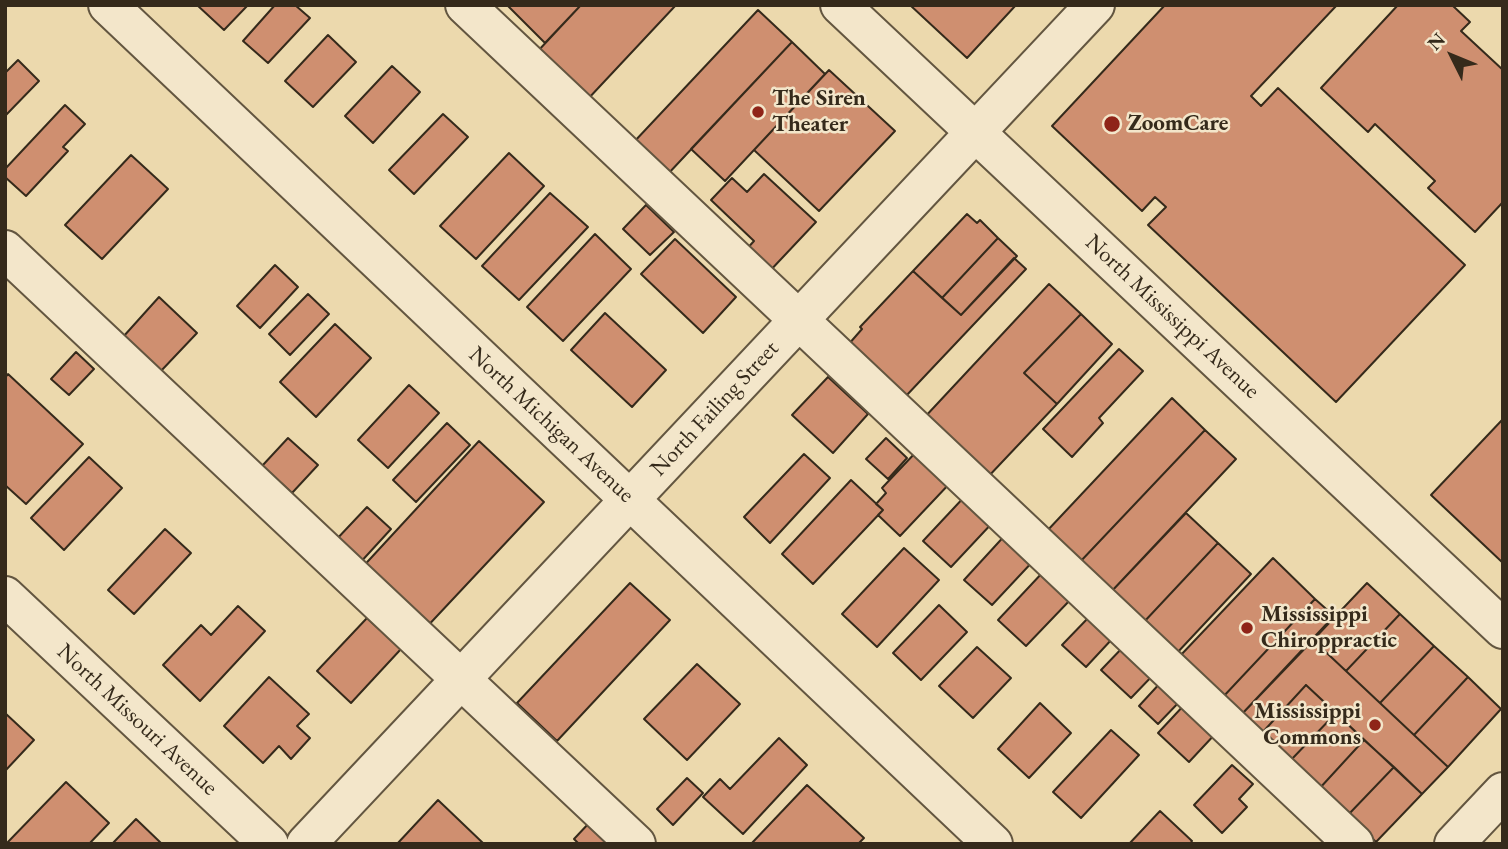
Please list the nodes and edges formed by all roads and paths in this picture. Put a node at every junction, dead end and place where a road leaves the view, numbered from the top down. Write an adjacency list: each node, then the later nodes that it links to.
1 (108, 5): 8 (street, North Michigan Avenue)
2 (465, 5): 7 (street)
3 (840, 5): 5 (street, North Mississippi Avenue)
4 (1095, 5): 5 (street, North Failing Street)
5 (975, 132): 7 (street, North Failing Street); 10 (street, North Mississippi Avenue)
6 (5, 250): 11 (street)
7 (797, 321): 8 (street, North Failing Street); 17 (street)
8 (629, 500): 11 (street, North Failing Street); 16 (street, North Michigan Avenue)
9 (5, 596): 13 (street, North Missouri Avenue)
10 (1503, 629)
11 (461, 679): 14 (street, North Failing Street); 15 (street)
12 (1503, 792): 18 (street)
13 (268, 844)
14 (306, 844)
15 (636, 844)
16 (993, 844)
17 (1354, 844)
18 (1454, 844)

